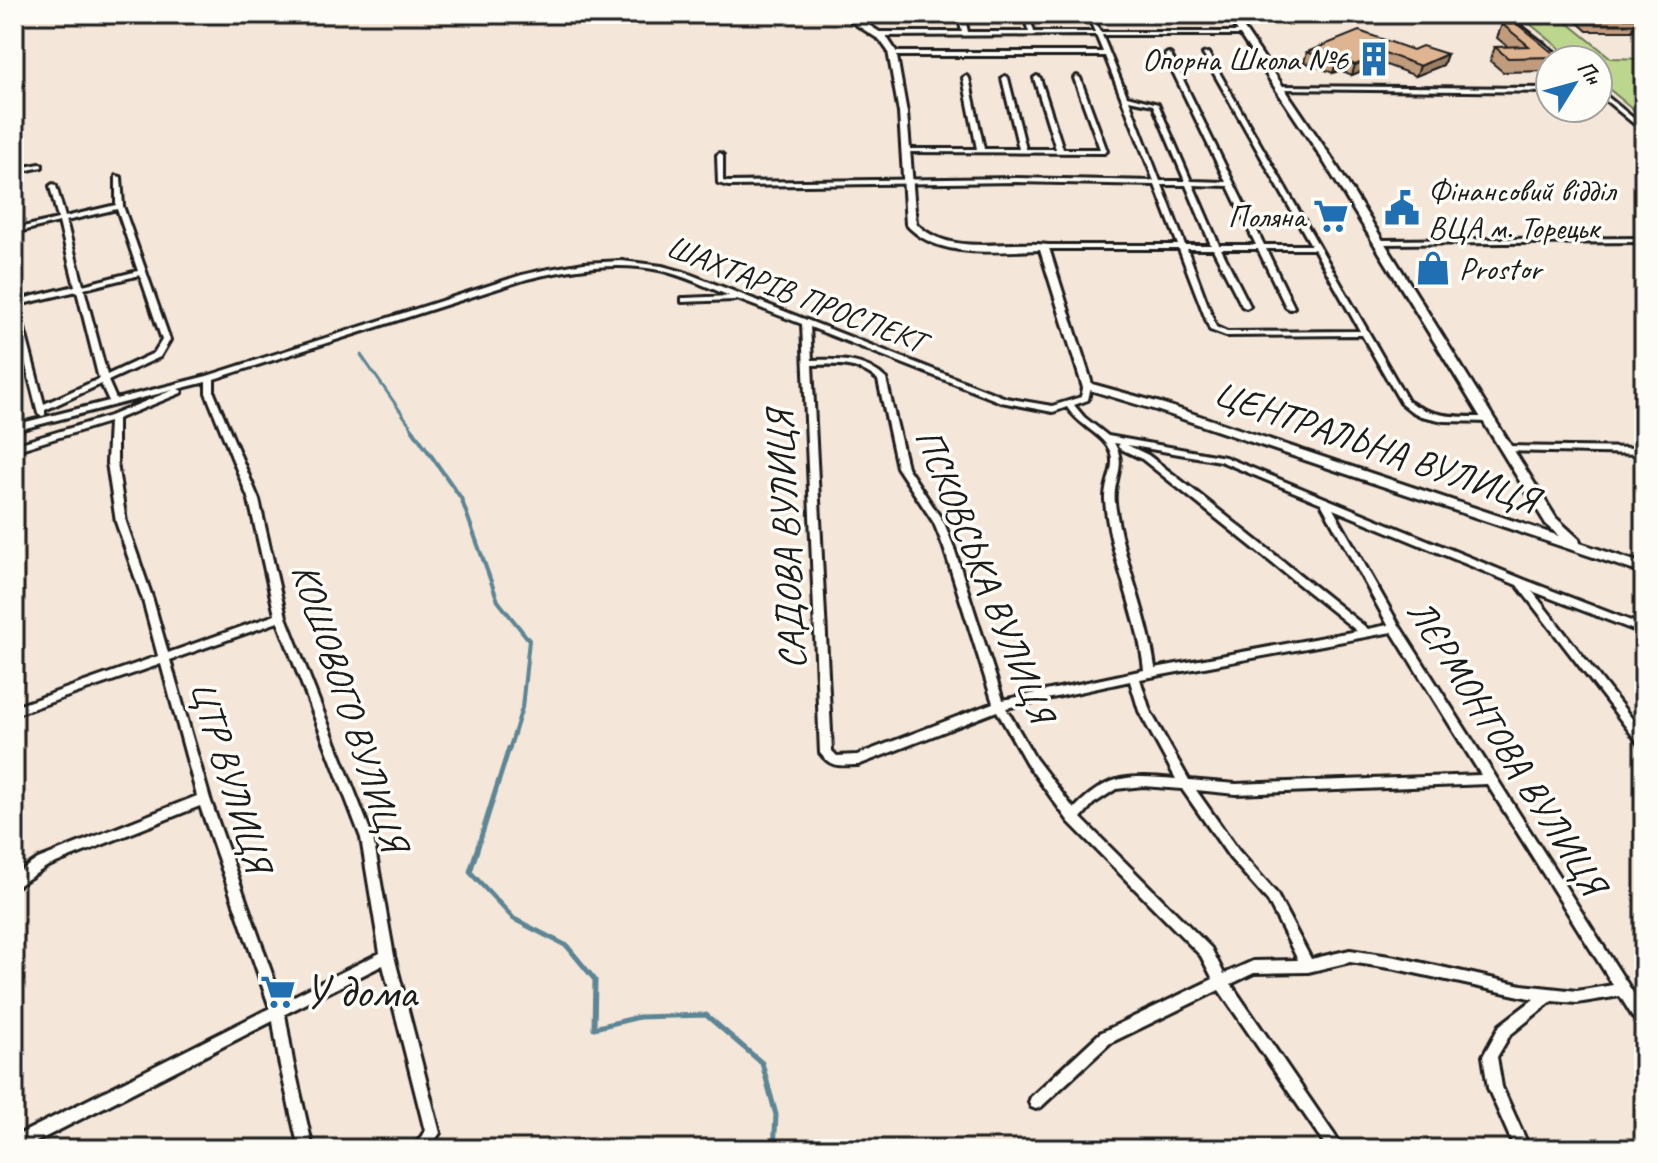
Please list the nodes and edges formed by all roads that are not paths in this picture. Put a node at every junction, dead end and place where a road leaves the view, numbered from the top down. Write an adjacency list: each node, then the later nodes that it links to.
1 (846, 14): 14 (main road)
2 (854, 14): 11 (main road)
3 (961, 14): 8 (street)
4 (1026, 14): 9 (street)
5 (1090, 14): 12 (street)
6 (1230, 14): 10 (main road)
7 (1502, 14): 13 (street)
8 (965, 33): 9 (street); 11 (street)
9 (1032, 33): 12 (street)
10 (1242, 33): 12 (street); 22 (main road)
11 (876, 34): 14 (main road)
12 (1098, 34): 15 (street)
13 (1541, 44)
14 (892, 52): 15 (street); 27 (main road)
15 (1107, 54): 24 (street)
16 (1206, 54): 49 (street)
17 (1168, 55): 38 (street)
18 (966, 78): 28 (street)
19 (1005, 78): 29 (street)
20 (1037, 78): 30 (street)
21 (1077, 78): 30 (street)
22 (1279, 88): 23 (street); 44 (main road)
23 (1534, 90)
24 (1125, 97): 36 (street); 37 (street)
25 (1614, 105): 26 (street)
26 (1644, 130)
27 (905, 151): 28 (street); 35 (main road)
28 (981, 151): 29 (street)
29 (1023, 151): 30 (street)
30 (1060, 151)
31 (720, 155): 35 (street)
32 (40, 166): 33 (street)
33 (14, 171)
34 (118, 177): 40 (street)
35 (906, 181): 36 (street); 46 (main road)
36 (1155, 182): 37 (street); 45 (street)
37 (1190, 183): 38 (street); 47 (street)
38 (1229, 184): 48 (street)
39 (53, 186): 41 (street)
40 (120, 206): 41 (street); 50 (street)
41 (63, 219): 42 (street); 51 (street)
42 (14, 231)
43 (1644, 240): 44 (street)
44 (1380, 242): 67 (main road)
45 (1180, 246): 46 (street); 47 (street); 58 (street)
46 (1044, 247): 62 (main road)
47 (1216, 247): 48 (street); 55 (street)
48 (1260, 247): 49 (street); 56 (street)
49 (1316, 247): 58 (street)
50 (142, 272): 51 (street); 61 (street)
51 (79, 287): 54 (street); 61 (street)
52 (740, 298): 53 (street); 57 (street, ШАХТАРІВ ПРОСПЕКТ); 60 (street, ШАХТАРІВ ПРОСПЕКТ)
53 (685, 300)
54 (14, 303): 65 (street)
55 (1246, 306)
56 (1290, 307)
57 (806, 324): 59 (street, САДОВА ВУЛИЦЯ); 64 (street, ШАХТАРІВ ПРОСПЕКТ)
58 (1365, 333): 67 (street)
59 (807, 363): 86 (street, ПСКОВСЬКА ВУЛИЦЯ); 86 (street, САДОВА ВУЛИЦЯ)
60 (210, 378): 63 (street, ШАХТАРІВ ПРОСПЕКТ); 66 (street, ШАХТАРІВ ПРОСПЕКТ); 79 (street, КОШОВОГО ВУЛИЦЯ)
61 (104, 381): 63 (street); 65 (street)
62 (1086, 392): 64 (street, ШАХТАРІВ ПРОСПЕКТ); 75 (main road, ЦЕНТРАЛЬНА ВУЛИЦЯ)
63 (113, 401): 65 (street, ШАХТАРІВ ПРОСПЕКТ)
64 (1070, 405): 69 (street)
65 (42, 414): 68 (street, ШАХТАРІВ ПРОСПЕКТ)
66 (113, 418): 70 (street, ШАХТАРІВ ПРОСПЕКТ); 83 (street, ЦТР ВУЛИЦЯ)
67 (1488, 420): 71 (main road)
68 (14, 428)
69 (1109, 439): 73 (street); 82 (street); 84 (street)
70 (14, 448)
71 (1506, 449): 72 (street); 74 (main road)
72 (1644, 451)
73 (1324, 501): 78 (street); 80 (street, ЛЄРМОНТОВА ВУЛИЦЯ)
74 (1551, 521): 75 (main road); 76 (main road)
75 (1528, 531): 76 (main road, ЦЕНТРАЛЬНА ВУЛИЦЯ)
76 (1584, 550): 77 (main road, ЦЕНТРАЛЬНА ВУЛИЦЯ)
77 (1644, 569)
78 (1521, 583): 81 (street); 88 (street)
79 (281, 617): 83 (street); 94 (street, КОШОВОГО ВУЛИЦЯ)
80 (1395, 628): 82 (street); 89 (street, ЛЄРМОНТОВА ВУЛИЦЯ)
81 (1644, 630)
82 (1366, 633): 84 (street)
83 (163, 656): 87 (street); 91 (street, ЦТР ВУЛИЦЯ)
84 (1150, 673): 85 (street)
85 (1134, 677): 86 (street); 90 (street)
86 (999, 705): 92 (street, ПСКОВСЬКА ВУЛИЦЯ)
87 (14, 711)
88 (1644, 742)
89 (1490, 779): 90 (street); 97 (street, ЛЄРМОНТОВА ВУЛИЦЯ)
90 (1186, 786): 92 (street); 95 (street)
91 (204, 799): 93 (street); 100 (street, ЦТР ВУЛИЦЯ)
92 (1073, 818): 96 (street, ПСКОВСЬКА ВУЛИЦЯ)
93 (14, 882)
94 (387, 956): 100 (street); 105 (street, КОШОВОГО ВУЛИЦЯ)
95 (1308, 966): 96 (street); 98 (street)
96 (1221, 981): 102 (street); 106 (street, ПСКОВСЬКА ВУЛИЦЯ)
97 (1624, 989): 98 (street); 99 (street, ЛЄРМОНТОВА ВУЛИЦЯ)
98 (1550, 994): 107 (street)
99 (1640, 1008): 101 (street, ЛЄРМОНТОВА ВУЛИЦЯ)
100 (278, 1011): 103 (street); 104 (street, ЦТР ВУЛИЦЯ)
101 (1644, 1022)
102 (1036, 1102)
103 (14, 1145)
104 (306, 1149)
105 (420, 1149)
106 (1337, 1149)
107 (1523, 1149)

